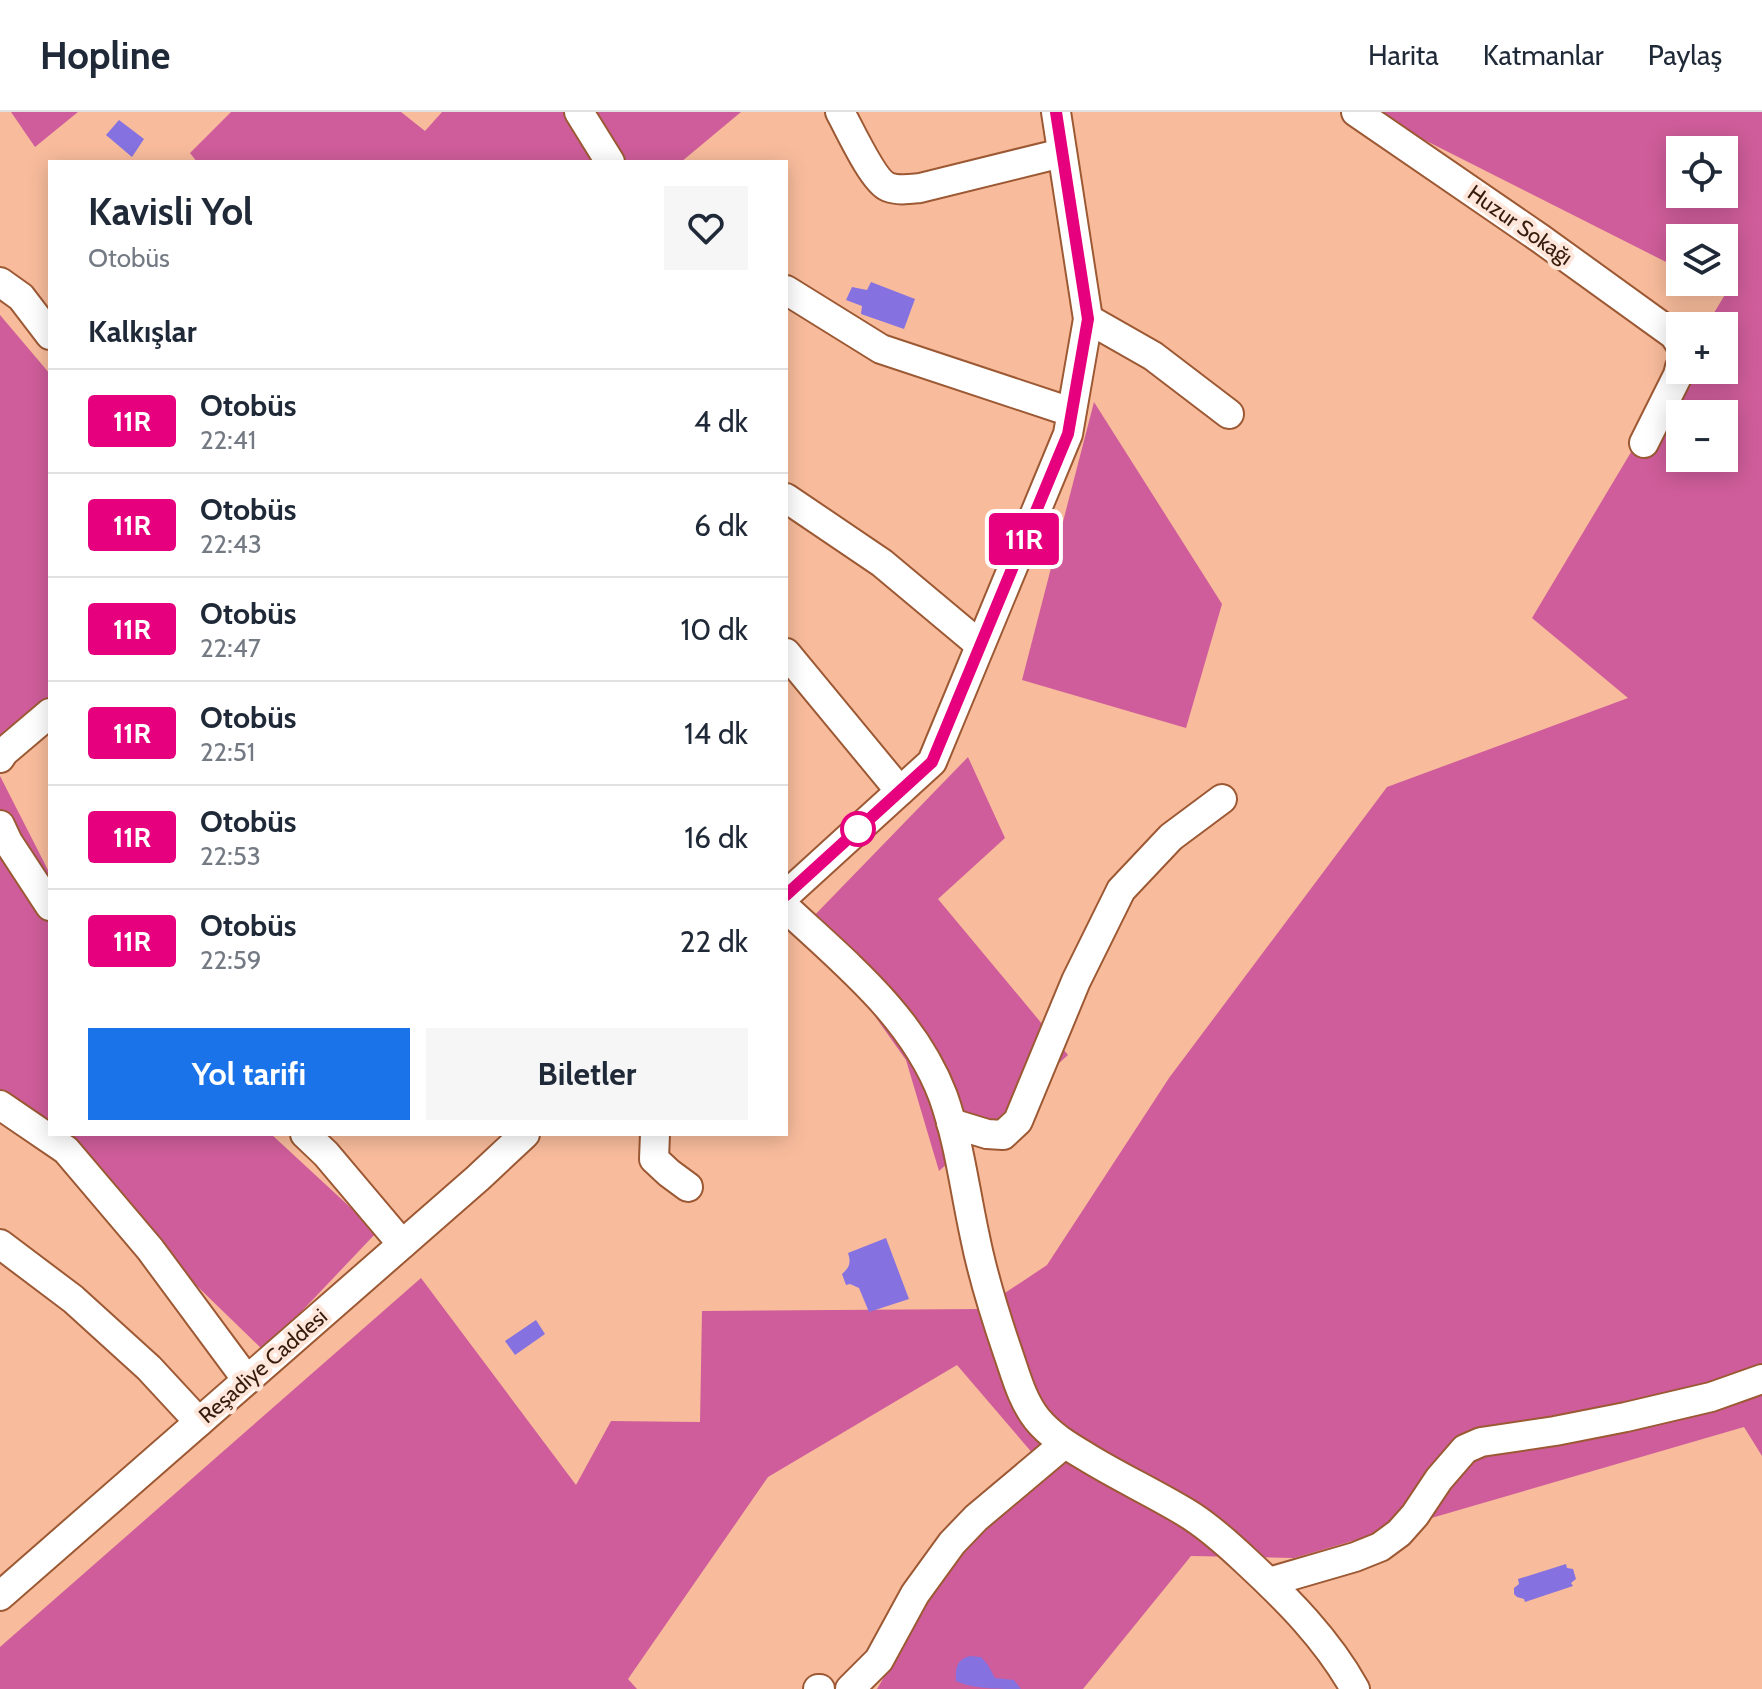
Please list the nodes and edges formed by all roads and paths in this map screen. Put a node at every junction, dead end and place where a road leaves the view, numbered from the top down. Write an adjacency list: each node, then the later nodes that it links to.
1 (579, 112): 6 (street)
2 (840, 112): 5 (street)
3 (1056, 112): 5 (street)
4 (1356, 112): 10 (street, Huzur Sokağı)
5 (1062, 153): 9 (street)
6 (609, 160)
7 (0, 282): 11 (street)
8 (788, 291): 13 (street)
9 (1088, 319): 13 (street); 14 (street)
10 (1666, 329)
11 (48, 332)
12 (1674, 384): 15 (street)
13 (1071, 412): 17 (street)
14 (1229, 414)
15 (1644, 443)
16 (788, 499): 17 (street)
17 (980, 645): 21 (street)
18 (788, 655): 21 (street)
19 (48, 715): 20 (street)
20 (0, 758)
21 (900, 791): 24 (street)
22 (1222, 799): 28 (street)
23 (0, 825): 25 (street)
24 (788, 893)
25 (48, 903)
26 (788, 910): 28 (street)
27 (0, 1105): 36 (street)
28 (951, 1123): 38 (street)
29 (307, 1136): 34 (street)
30 (523, 1136): 34 (street, Reşadiye Caddesi)
31 (655, 1136): 32 (street)
32 (688, 1187)
33 (0, 1244): 37 (street)
34 (402, 1244): 36 (street, Reşadiye Caddesi)
35 (1762, 1379): 39 (street)
36 (247, 1380): 37 (street, Reşadiye Caddesi)
37 (199, 1422): 40 (street, Reşadiye Caddesi)
38 (1064, 1444): 39 (street); 41 (street)
39 (1269, 1582): 42 (street)
40 (1, 1592)
41 (850, 1689)
42 (1355, 1689)

